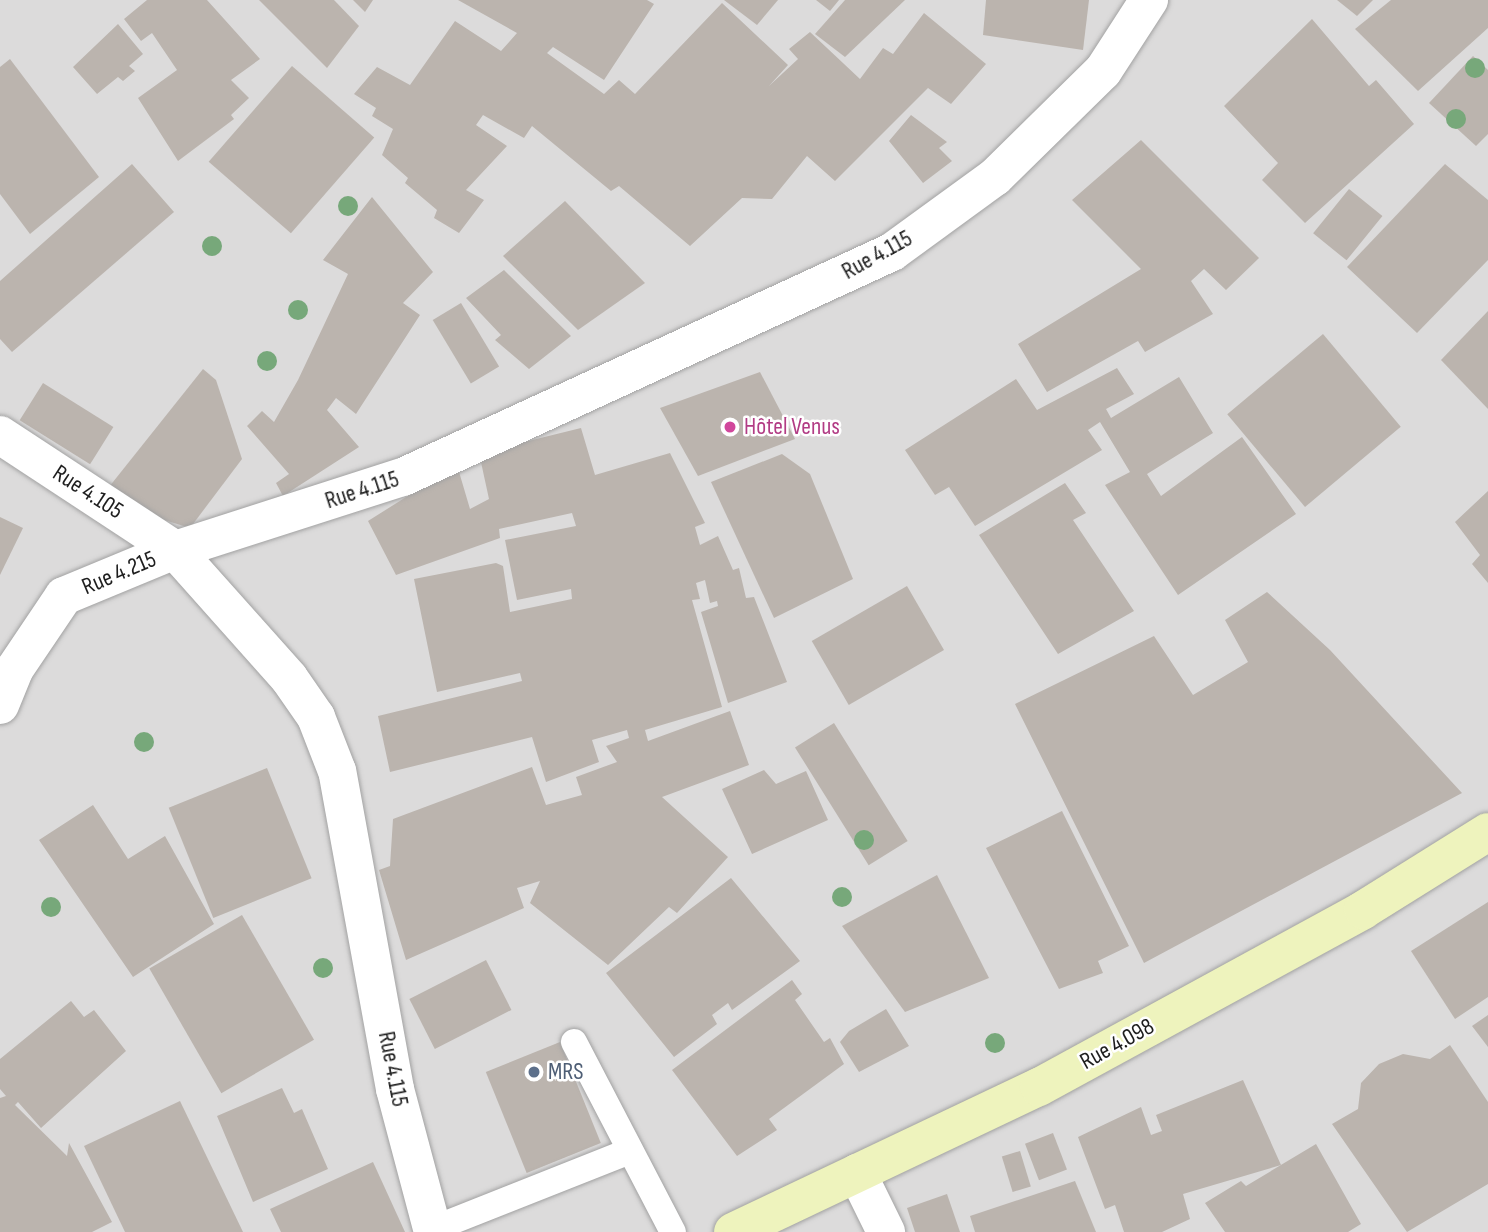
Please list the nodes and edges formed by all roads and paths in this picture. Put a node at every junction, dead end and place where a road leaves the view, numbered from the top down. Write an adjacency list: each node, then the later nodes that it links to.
1 (1149, 0): 3 (street, Rue 4.115)
2 (0, 435): 3 (street, Rue 4.105)
3 (175, 550): 4 (street, Rue 4.215); 9 (street, Rue 4.115)
4 (0, 705)
5 (1488, 832): 8 (main road, Rue 4.098)
6 (575, 1042): 7 (lane)
7 (631, 1151): 9 (lane); 10 (lane)
8 (857, 1173): 11 (main road, Rue 4.098); 12 (street)
9 (433, 1231)
10 (673, 1232)
11 (733, 1232)
12 (886, 1232)

